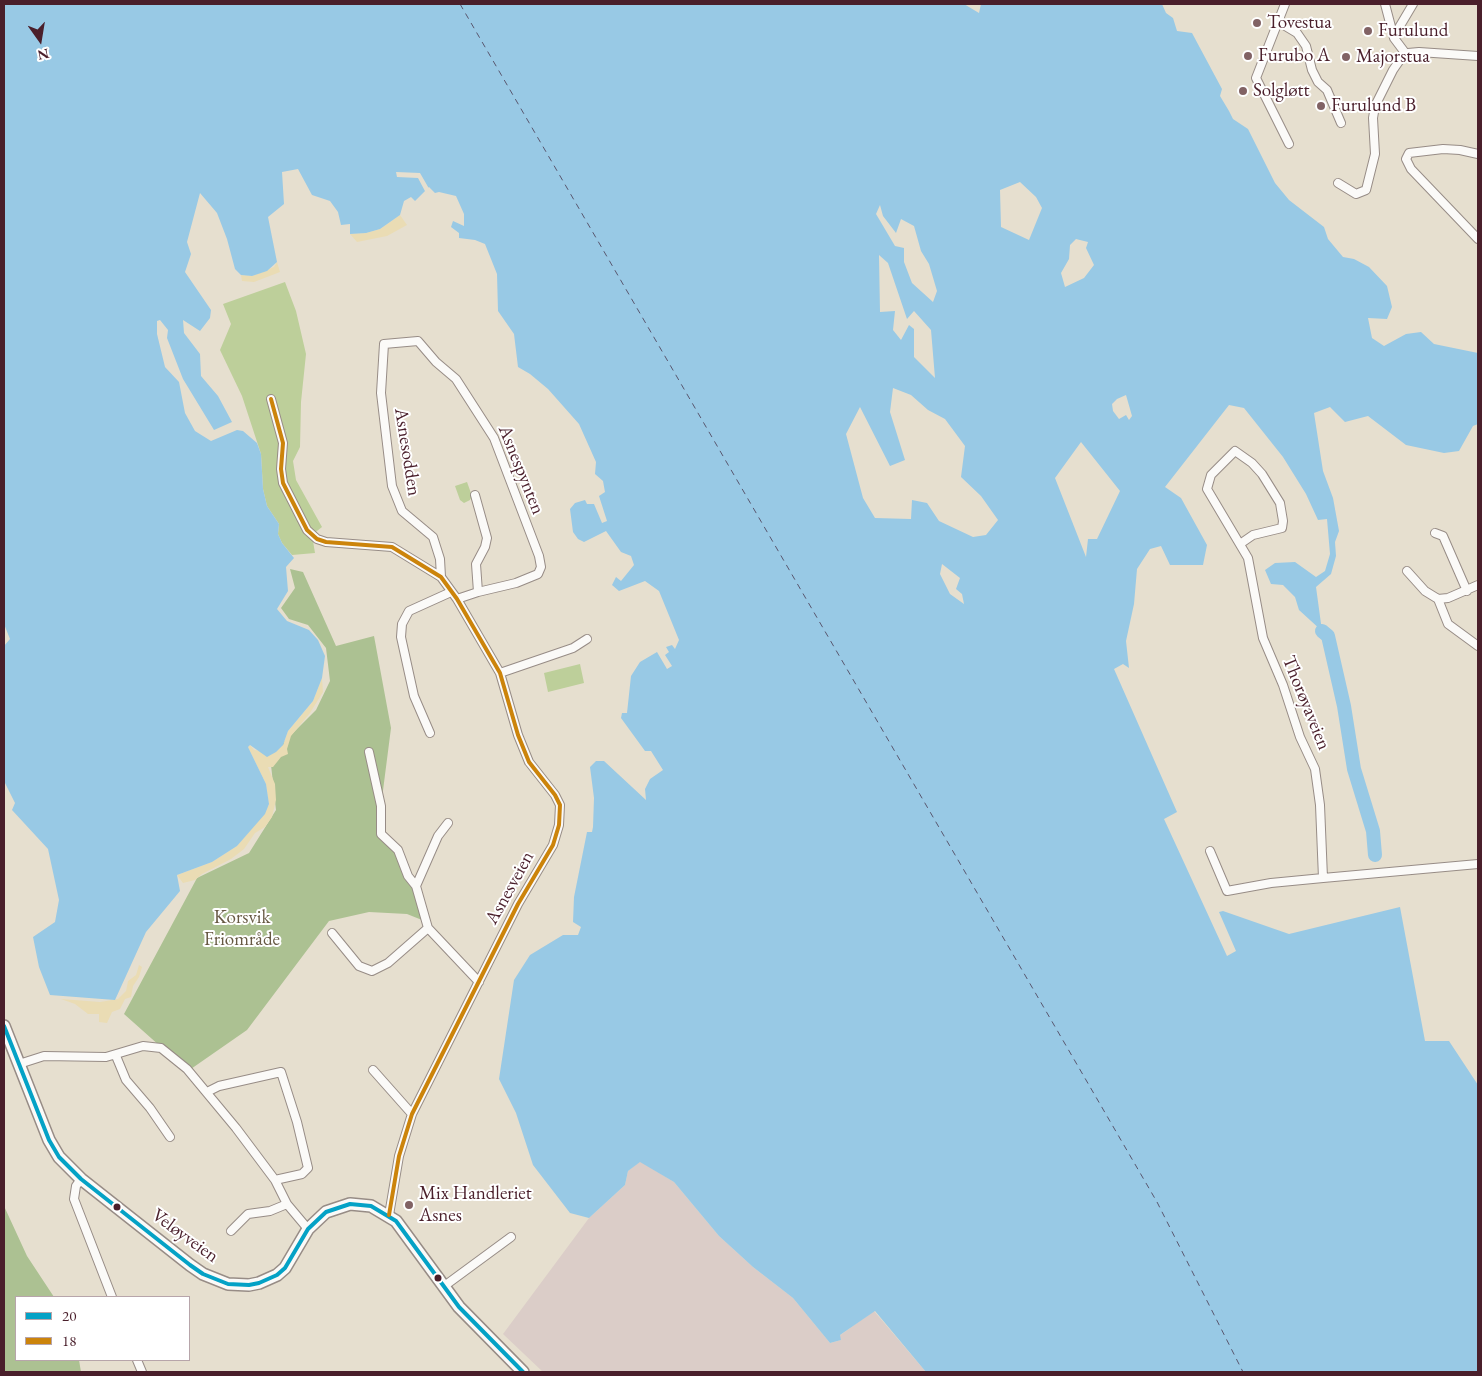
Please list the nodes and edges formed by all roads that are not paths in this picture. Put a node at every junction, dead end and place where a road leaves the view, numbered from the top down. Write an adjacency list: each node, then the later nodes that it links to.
1 (1284, 4): 4 (street)
2 (1386, 4): 5 (street)
3 (1413, 4): 5 (street)
4 (1277, 21): 8 (street); 9 (street)
5 (1394, 36): 6 (street)
6 (1406, 54): 7 (street); 11 (street)
7 (1478, 56)
8 (1341, 123)
9 (1289, 144)
10 (1478, 154): 12 (street)
11 (1338, 183)
12 (1478, 239)
13 (384, 344): 19 (street, Asnesodden); 22 (street, Asnespynten)
14 (270, 399): 19 (street, Asnesveien)
15 (475, 495): 22 (street)
16 (1435, 532): 21 (street)
17 (1240, 544): 17 (street, Thorøyaveien); 33 (street, Thorøyaveien)
18 (1407, 571): 24 (street)
19 (441, 577): 23 (street, Asnesveien)
20 (1478, 585): 21 (street)
21 (1467, 591): 24 (street)
22 (478, 592): 23 (street, Asnespynten)
23 (454, 595): 27 (street, Asnesveien); 28 (street, Asnespynten)
24 (1438, 599): 26 (street)
25 (587, 639): 27 (street)
26 (1478, 646)
27 (500, 673): 37 (street, Asnesveien)
28 (430, 733)
29 (369, 752): 34 (street)
30 (448, 823): 34 (street)
31 (1210, 851): 33 (street)
32 (1478, 864): 33 (street)
33 (1323, 878)
34 (416, 886): 35 (street)
35 (428, 928): 36 (street); 37 (street)
36 (332, 933)
37 (479, 982): 43 (street, Asnesveien)
38 (4, 1026): 40 (main road, Veløyveien)
39 (116, 1056): 40 (street); 42 (street); 44 (street)
40 (19, 1064): 45 (main road, Veløyveien)
41 (374, 1070): 43 (street)
42 (207, 1092): 46 (street); 46 (street)
43 (412, 1114): 48 (street, Asnesveien)
44 (170, 1137)
45 (81, 1179): 49 (main road, Veløyveien); 53 (street)
46 (274, 1180): 47 (street)
47 (287, 1204): 49 (street); 50 (street)
48 (389, 1215): 49 (main road, Veløyveien); 52 (main road, Veløyveien)
49 (308, 1229)
50 (231, 1231)
51 (511, 1237): 52 (street)
52 (443, 1287): 54 (main road, Veløyveien)
53 (112, 1296)
54 (523, 1372)

